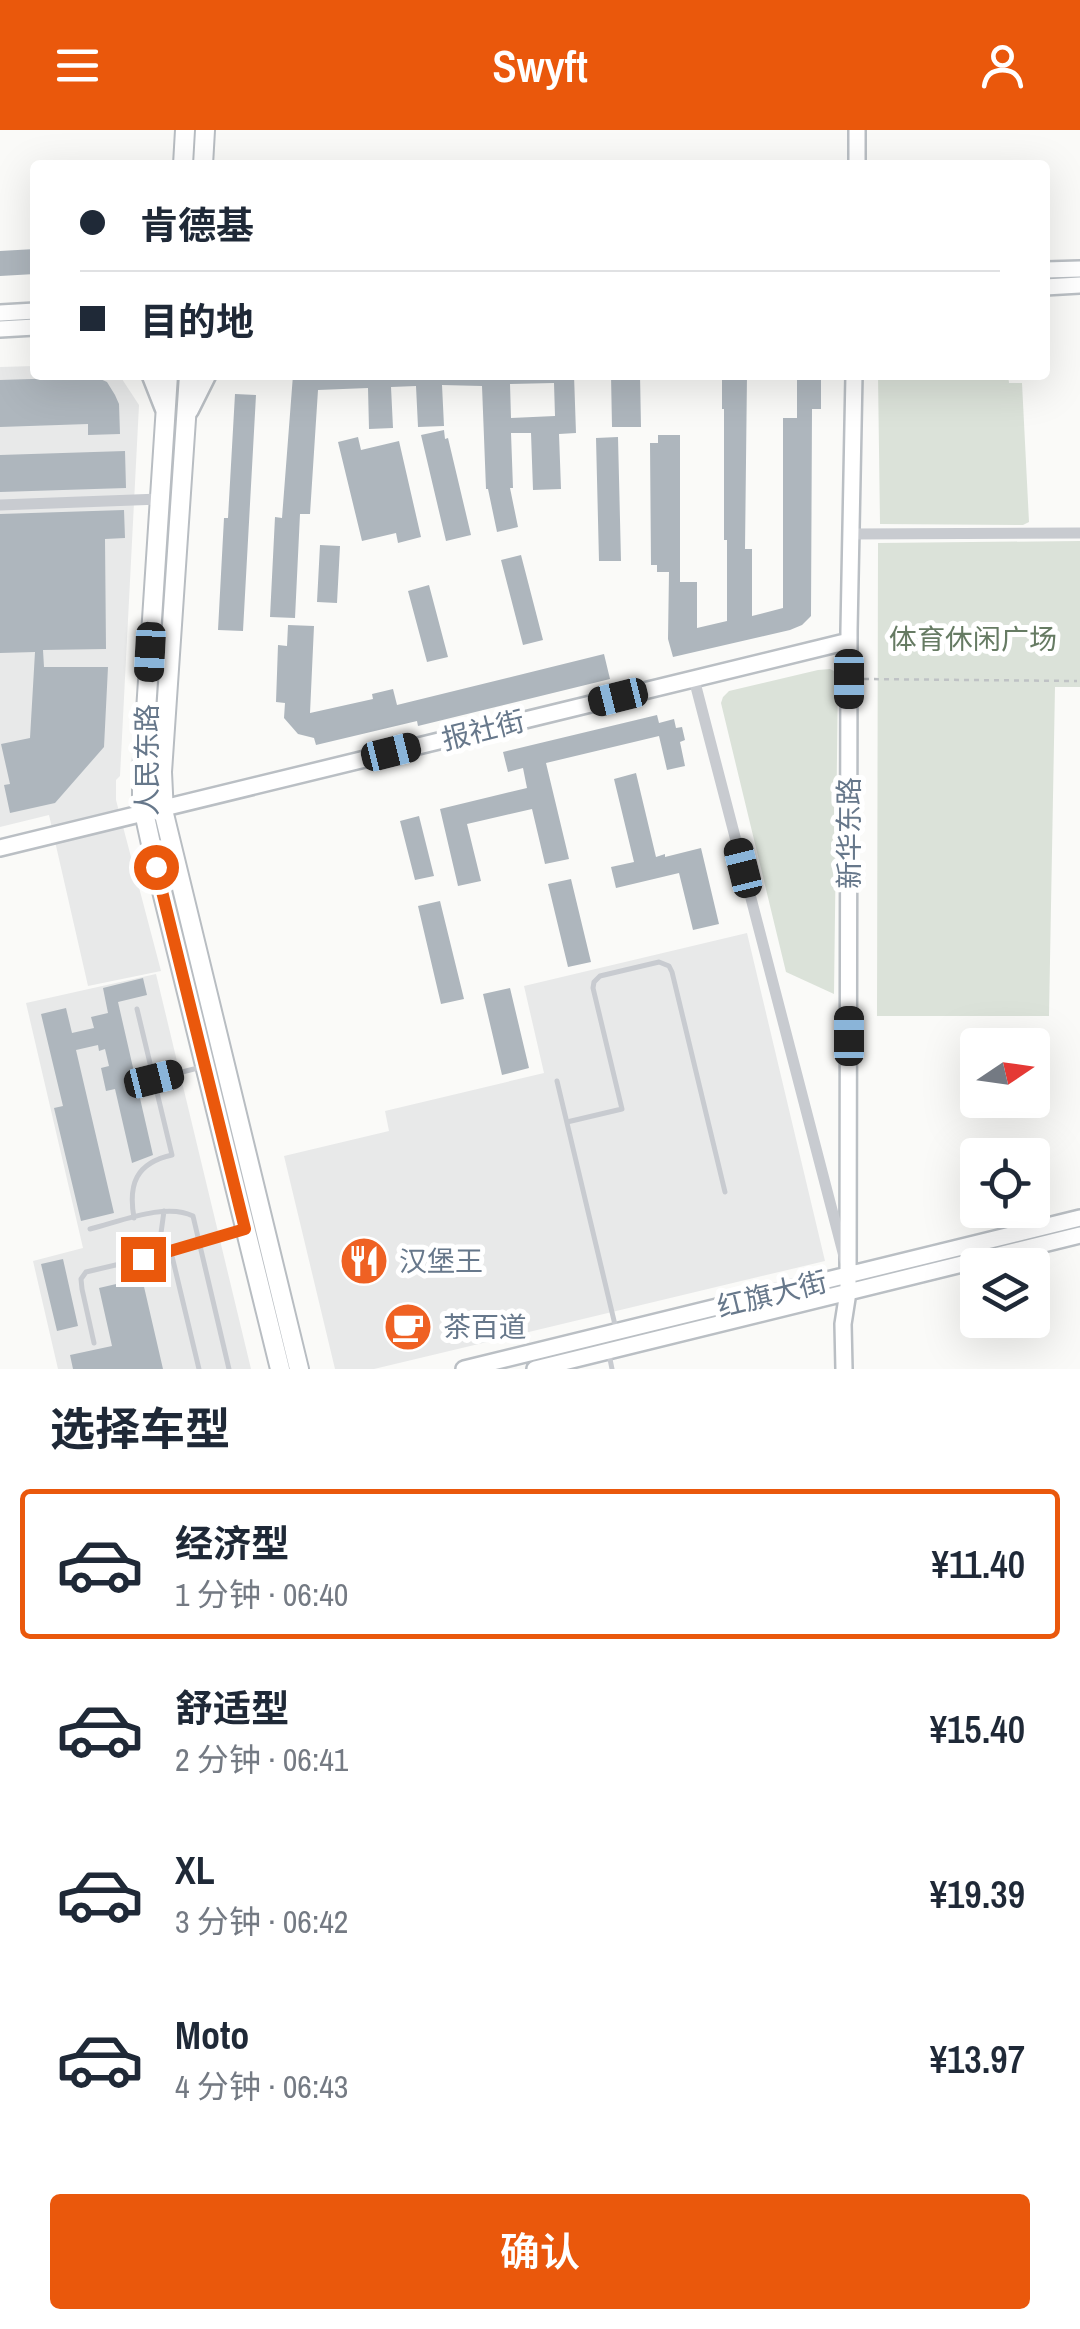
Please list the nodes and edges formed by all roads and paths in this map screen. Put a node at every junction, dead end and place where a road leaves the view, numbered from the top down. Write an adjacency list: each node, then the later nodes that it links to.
1 (185, 130): 4 (main road)
2 (205, 130): 5 (main road)
3 (857, 130): 6 (street)
4 (183, 160)
5 (203, 160)
6 (857, 160)
7 (1080, 269): 8 (street)
8 (1050, 270)
9 (1080, 286): 10 (street)
10 (1050, 287)
11 (30, 311): 12 (street)
12 (0, 312)
13 (30, 328): 14 (street)
14 (0, 329)
15 (152, 380): 20 (street)
16 (168, 380): 20 (main road, 人民东路)
17 (188, 380): 21 (main road, 人民东路)
18 (206, 380): 21 (street)
19 (854, 380): 25 (street, 新华东路)
20 (166, 416): 22 (main road, 人民东路)
21 (186, 419): 30 (main road, 人民东路)
22 (160, 500): 23 (street); 31 (main road, 人民东路)
23 (0, 505)
24 (1080, 533): 25 (street)
25 (851, 534): 26 (street, 新华东路)
26 (850, 641): 27 (street, 报社街); 28 (street, 新华东路)
27 (694, 679): 30 (street, 报社街); 47 (street)
28 (849, 679): 29 (path); 47 (street, 新华东路)
29 (1078, 681)
30 (163, 808): 31 (street, 报社街); 54 (main road, 人民东路)
31 (144, 813): 32 (street, 报社街); 34 (main road, 人民东路)
32 (0, 848)
33 (137, 1009): 35 (lane)
34 (205, 1066): 35 (lane); 43 (main road, 人民东路)
35 (154, 1079): 40 (lane)
36 (557, 1081): 37 (lane)
37 (567, 1122): 38 (lane); 48 (lane)
38 (725, 1192)
39 (164, 1211): 40 (lane); 45 (lane); 46 (lane)
40 (134, 1218): 42 (lane)
41 (1080, 1218): 47 (street, 红旗大街)
42 (90, 1229)
43 (245, 1229): 45 (lane); 53 (main road, 人民东路)
44 (1080, 1236): 47 (street, 红旗大街)
45 (200, 1241): 46 (lane); 52 (lane)
46 (171, 1252): 49 (lane); 51 (lane)
47 (848, 1283): 48 (street, 红旗大街); 50 (street, 红旗大街); 58 (street, 新华东路); 59 (street, 新华东路)
48 (616, 1332): 55 (street, 红旗大街)
49 (94, 1343)
50 (608, 1351): 56 (street, 红旗大街); 57 (lane)
51 (199, 1369)
52 (229, 1369)
53 (280, 1369)
54 (299, 1369)
55 (464, 1369)
56 (535, 1369)
57 (612, 1369)
58 (844, 1369)
59 (854, 1369)

